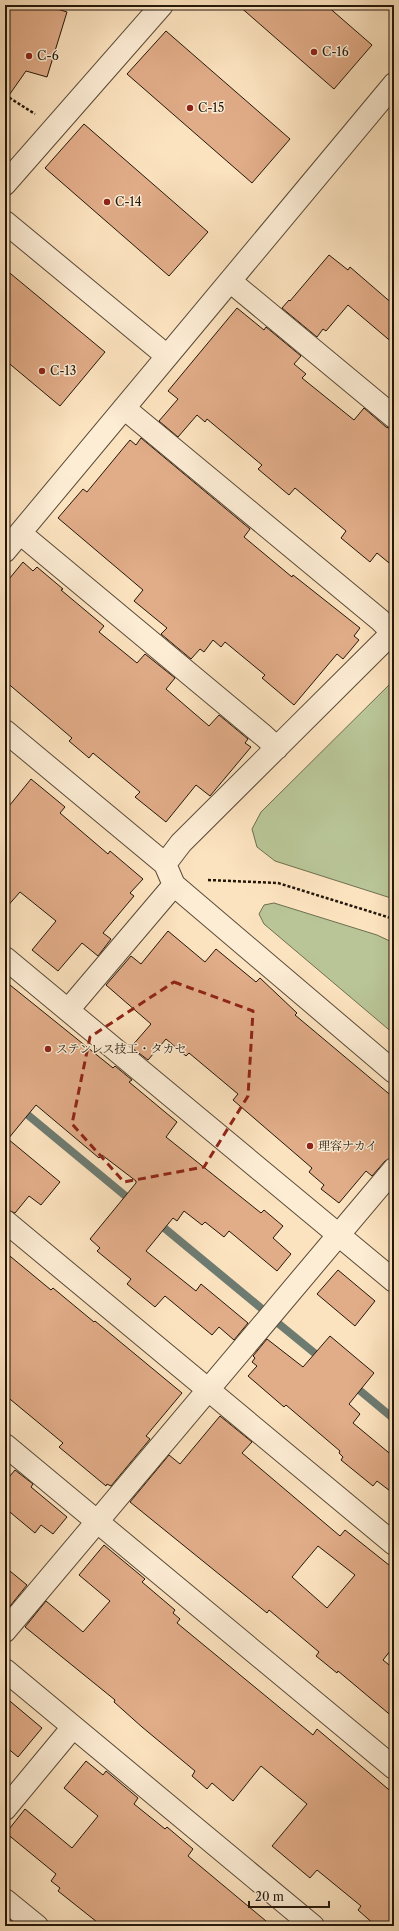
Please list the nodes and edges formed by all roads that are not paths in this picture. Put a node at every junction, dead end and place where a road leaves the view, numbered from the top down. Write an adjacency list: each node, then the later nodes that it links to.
1 (162, 5): 3 (street)
2 (394, 84): 5 (street)
3 (5, 184)
4 (5, 222): 6 (street)
5 (230, 281): 6 (street); 8 (street)
6 (167, 356): 7 (street)
7 (124, 408): 9 (street); 11 (street)
8 (394, 417)
9 (20, 533): 10 (street); 13 (street)
10 (5, 551)
11 (393, 632): 13 (street)
12 (5, 731): 14 (street)
13 (277, 748): 14 (street)
14 (165, 864): 15 (street)
15 (174, 885): 17 (street); 18 (street)
16 (5, 958): 17 (street)
17 (68, 1010): 21 (street)
18 (394, 1072)
19 (394, 1169): 21 (street)
20 (5, 1221): 23 (street)
21 (339, 1234): 22 (street); 23 (street)
22 (394, 1281)
23 (208, 1389): 25 (street); 26 (street)
24 (5, 1445): 25 (street)
25 (97, 1521): 27 (street); 30 (street)
26 (394, 1544)
27 (5, 1631)
28 (5, 1670): 29 (street)
29 (73, 1727): 31 (street); 34 (street)
30 (394, 1768)
31 (5, 1809)
32 (5, 1900): 33 (street)
33 (37, 1926)
34 (312, 1926)

